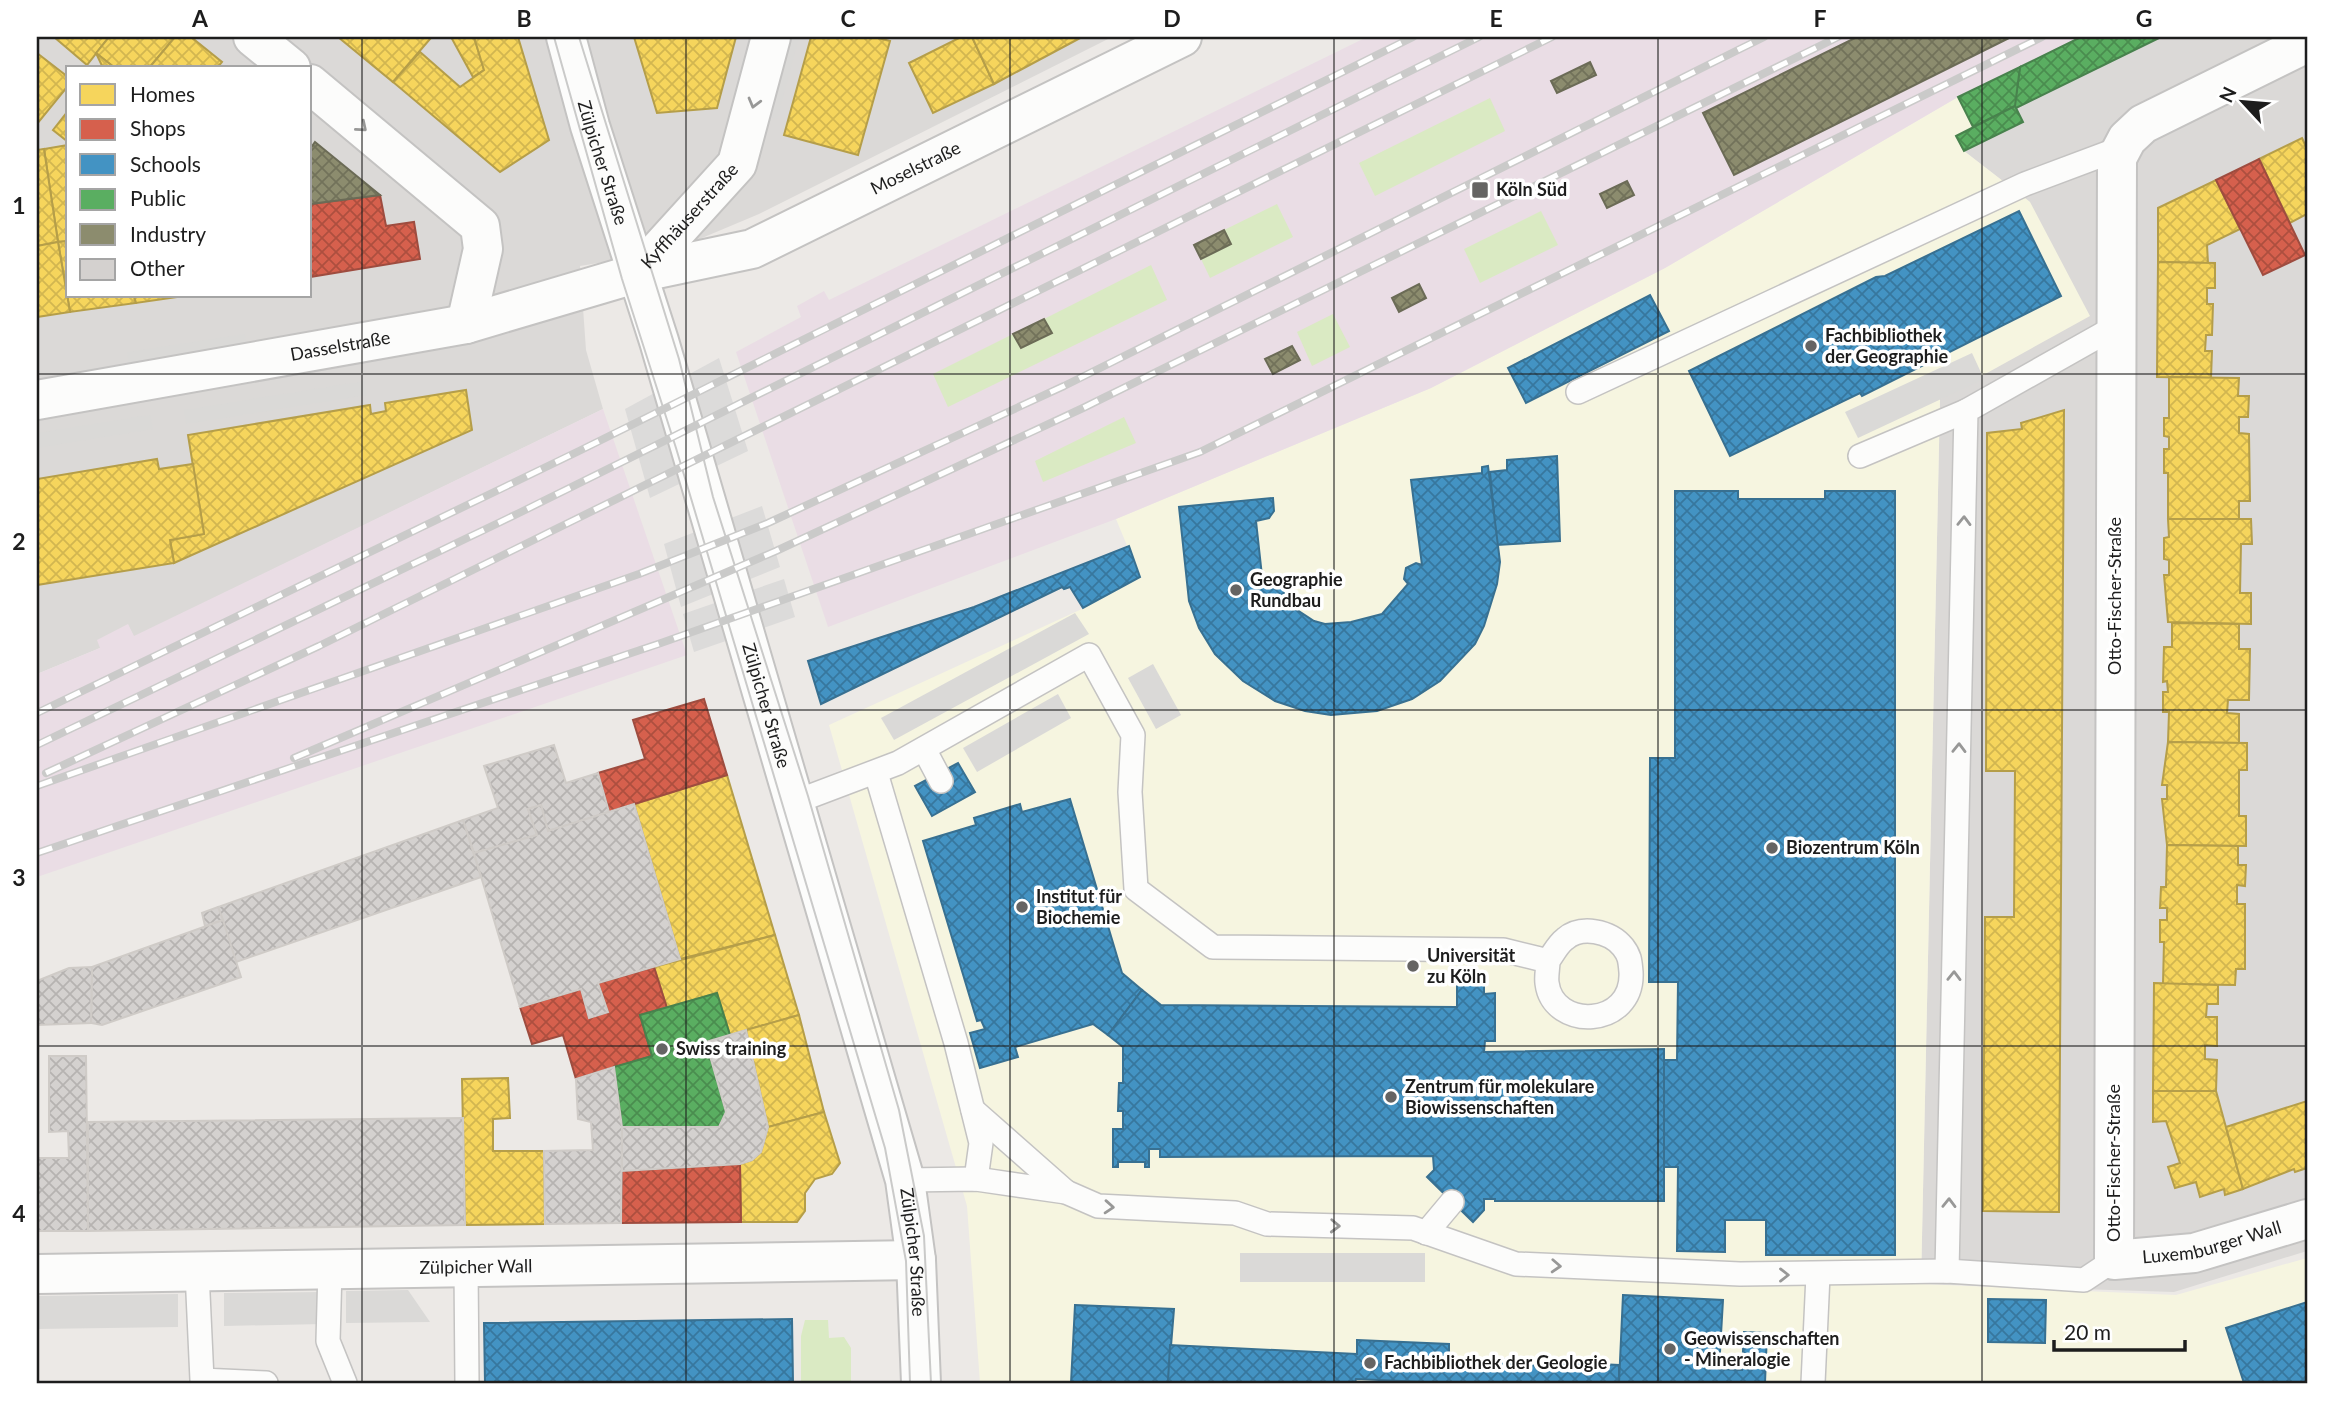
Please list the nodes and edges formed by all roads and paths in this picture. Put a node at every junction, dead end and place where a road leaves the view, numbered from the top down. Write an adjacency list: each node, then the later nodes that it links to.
1 (253, 37): 6 (street)
2 (565, 37): 9 (street, Zülpicher Straße)
3 (771, 37): 9 (street, Kyffhäuserstraße, one-way to 9)
4 (1182, 37): 9 (street, Moselstraße)
5 (2307, 43): 8 (street)
6 (289, 66)
7 (312, 86): 10 (street, one-way to 10)
8 (2121, 148): 11 (street, Otto-Fischer-Straße); 12 (lane)
9 (638, 273): 10 (street, Dasselstraße); 19 (street, Zülpicher Straße)
10 (466, 324): 13 (street, Dasselstraße)
11 (2115, 327): 14 (lane); 29 (street, Otto-Fischer-Straße)
12 (1578, 392)
13 (37, 400)
14 (1966, 411): 15 (lane); 32 (lane, one-way to 14)
15 (1860, 456)
16 (924, 749): 17 (lane); 18 (lane); 20 (lane)
17 (876, 773): 19 (lane); 21 (lane)
18 (942, 781)
19 (795, 803): 23 (street, Zülpicher Straße)
20 (1548, 961)
21 (973, 1110): 22 (lane); 24 (lane)
22 (976, 1179): 23 (lane); 24 (lane)
23 (905, 1180): 28 (street, Zülpicher Straße)
24 (1066, 1192): 27 (lane, one-way to 27)
25 (1452, 1202): 27 (lane)
26 (2307, 1219): 29 (street, Luxemburger Wall)
27 (1426, 1233): 35 (lane, one-way to 35)
28 (916, 1260): 30 (street, Zülpicher Wall); 39 (street, Zülpicher Straße)
29 (2114, 1260): 32 (lane)
30 (466, 1267): 31 (street, Zülpicher Wall); 38 (lane)
31 (330, 1269): 33 (street, Zülpicher Wall); 37 (lane)
32 (1947, 1271): 35 (lane)
33 (197, 1272): 34 (street, Zülpicher Wall); 36 (lane)
34 (37, 1274)
35 (1818, 1275): 40 (lane)
36 (266, 1383)
37 (345, 1383)
38 (467, 1383)
39 (921, 1383)
40 (1812, 1383)

